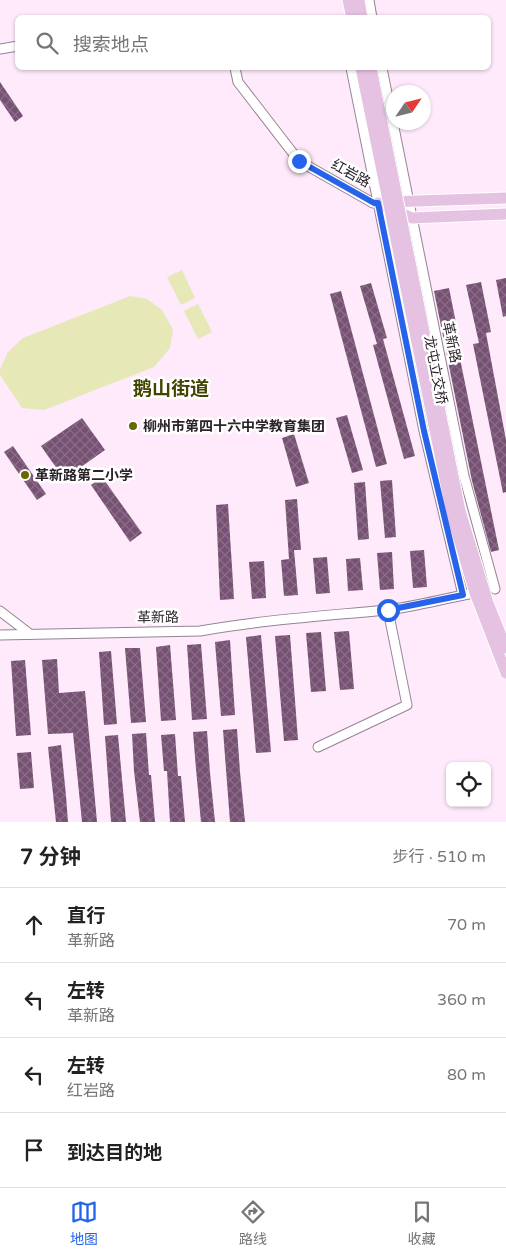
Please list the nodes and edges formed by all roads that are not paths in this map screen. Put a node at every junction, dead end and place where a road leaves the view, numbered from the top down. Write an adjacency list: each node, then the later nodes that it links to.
1 (348, 0): 4 (street); 5 (main road)
2 (359, 0): 6 (main road)
3 (369, 0): 7 (street)
4 (346, 15)
5 (351, 15)
6 (362, 15)
7 (372, 15)
8 (15, 46): 9 (street)
9 (0, 48)
10 (235, 70): 17 (street, 红岩路)
11 (351, 70): 17 (street)
12 (361, 70): 28 (main road, 龙屯立交桥, bridge)
13 (371, 70): 27 (main road, 龙屯立交桥, bridge)
14 (382, 70): 16 (street, 革新路)
15 (506, 198): 16 (main road, 红岩路)
16 (409, 200): 17 (main road, 红岩路); 19 (street, 革新路)
17 (378, 203): 19 (main road); 22 (street)
18 (506, 214): 19 (main road)
19 (412, 218): 21 (street, 革新路)
20 (506, 588): 21 (street)
21 (495, 589): 22 (street, 革新路)
22 (463, 595): 23 (street, 革新路)
23 (388, 610): 25 (street, 革新路); 29 (street)
24 (0, 611): 25 (street)
25 (30, 634): 26 (street, 革新路)
26 (0, 635)
27 (506, 648)
28 (506, 673)
29 (318, 747)

